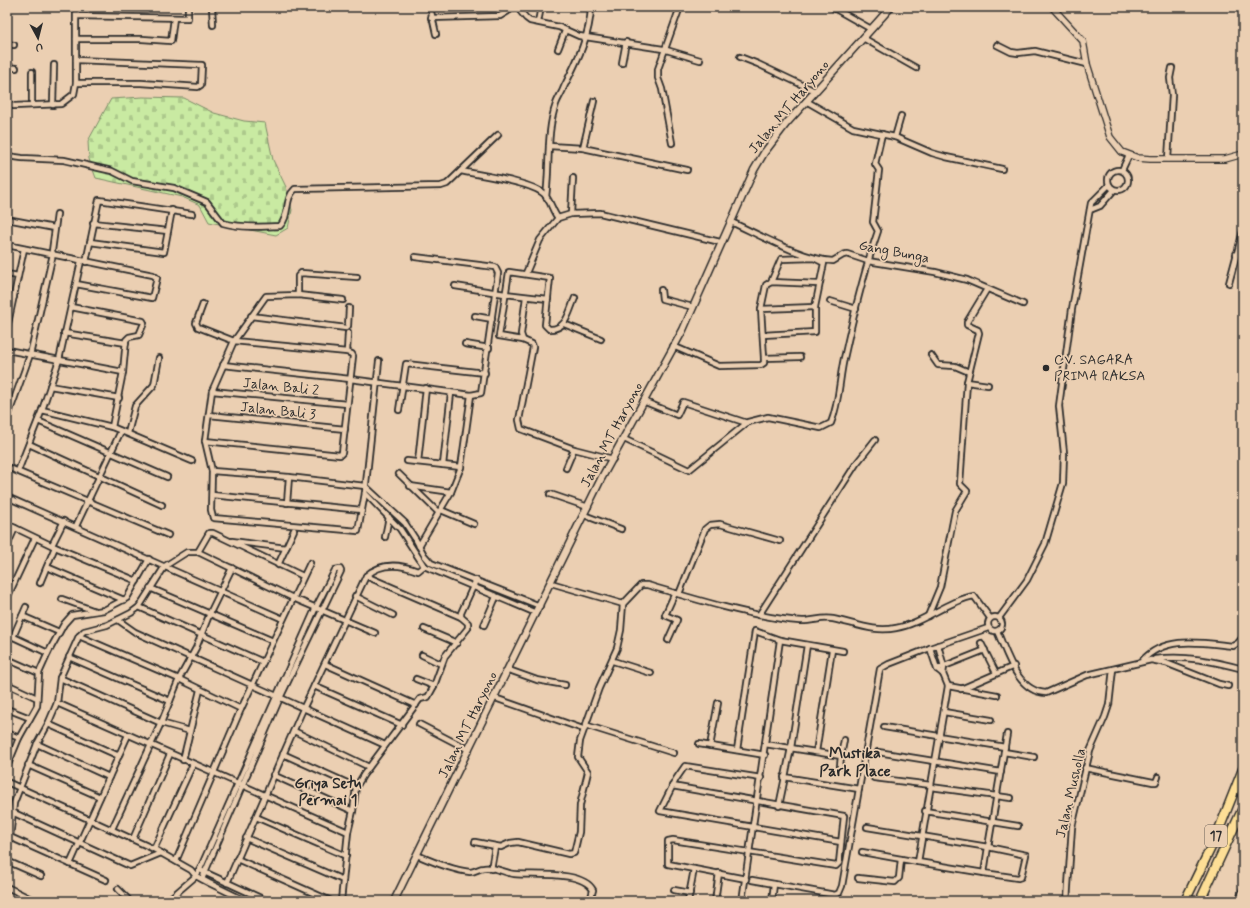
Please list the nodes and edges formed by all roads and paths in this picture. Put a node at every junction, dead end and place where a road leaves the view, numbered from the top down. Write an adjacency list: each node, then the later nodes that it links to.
1 (76, 7): 12 (street)
2 (188, 7): 13 (street)
3 (212, 7): 16 (street)
4 (430, 7): 14 (street)
5 (516, 7): 14 (street); 15 (street)
6 (541, 7): 15 (street)
7 (591, 7): 20 (street)
8 (680, 7): 28 (street)
9 (832, 7): 17 (street)
10 (891, 7): 17 (main road, Jalan MT Haryono)
11 (1052, 7): 34 (street)
12 (76, 16): 13 (street); 22 (street)
13 (174, 18): 22 (street)
14 (432, 18): 19 (street)
15 (538, 22): 18 (street)
16 (213, 25)
17 (871, 29): 21 (main road, Jalan MT Haryono)
18 (565, 31): 20 (street); 27 (street)
19 (436, 34)
20 (586, 38): 23 (street); 53 (street)
21 (863, 38): 37 (street); 42 (main road, Jalan MT Haryono)
22 (76, 39): 30 (street)
23 (626, 42): 28 (street); 32 (street)
24 (7, 44): 25 (street)
25 (14, 45)
26 (997, 45): 34 (street)
27 (558, 49)
28 (663, 49): 31 (street); 52 (street)
29 (740, 57): 42 (street)
30 (76, 60): 40 (street); 40 (street)
31 (700, 60)
32 (622, 63)
33 (54, 64): 47 (street)
34 (1087, 64): 56 (street)
35 (8, 67): 36 (street); 41 (street)
36 (16, 68)
37 (916, 68)
38 (1172, 68): 58 (street)
39 (32, 72): 46 (street)
40 (76, 83): 47 (street)
41 (7, 84)
42 (815, 91): 45 (main road, Jalan MT Haryono)
43 (7, 101): 46 (street)
44 (594, 101): 54 (street)
45 (806, 101): 49 (street); 74 (main road, Jalan MT Haryono)
46 (32, 105): 47 (street)
47 (53, 105)
48 (901, 116): 51 (street)
49 (882, 134): 51 (street); 87 (street)
50 (498, 136): 62 (street)
51 (895, 136): 59 (street)
52 (672, 143)
53 (549, 146): 54 (street); 66 (street)
54 (583, 148): 60 (street)
55 (1243, 154): 58 (street)
56 (1129, 155): 58 (street); 61 (street)
57 (7, 156): 62 (street)
58 (1168, 159)
59 (1002, 168)
60 (687, 170)
61 (1122, 170): 64 (street); 65 (street)
62 (461, 171): 66 (street)
63 (573, 178): 71 (street)
64 (1109, 185): 65 (street); 68 (street)
65 (1114, 190): 68 (street)
66 (546, 197): 72 (street)
67 (172, 210): 70 (street); 75 (street); 77 (street)
68 (1090, 210): 261 (street)
69 (57, 214): 76 (street)
70 (192, 214)
71 (571, 214): 72 (street); 80 (street)
72 (558, 218): 89 (street)
73 (7, 219): 76 (street)
74 (731, 222): 80 (main road, Jalan MT Haryono); 87 (street, Gang Bunga)
75 (93, 223): 77 (street); 79 (street)
76 (54, 228): 83 (street)
77 (168, 231): 79 (street)
78 (1243, 231): 84 (street)
79 (90, 242): 88 (street)
80 (720, 242): 113 (main road, Jalan MT Haryono)
81 (7, 245): 82 (street)
82 (24, 249): 83 (street); 91 (street)
83 (53, 254): 88 (street); 136 (street)
84 (1236, 254): 85 (street); 94 (street)
85 (1243, 256)
86 (415, 257): 100 (street)
87 (868, 261): 98 (street, Gang Bunga); 117 (street)
88 (84, 262): 95 (street); 95 (street)
89 (526, 273): 101 (street); 107 (street)
90 (7, 274): 91 (street)
91 (18, 276): 105 (street)
92 (357, 277): 103 (street)
93 (771, 282): 96 (street); 96 (street); 116 (street)
94 (1229, 283)
95 (76, 284): 112 (street)
96 (819, 284): 114 (street)
97 (455, 286): 100 (street)
98 (987, 289): 111 (street, Gang Bunga); 145 (street)
99 (661, 290): 113 (street)
100 (495, 292): 101 (street); 121 (street)
101 (505, 294): 104 (street); 128 (street)
102 (7, 296): 105 (street)
103 (298, 296): 108 (street); 118 (street)
104 (526, 297): 107 (street); 128 (street)
105 (14, 298): 120 (street)
106 (575, 298): 122 (street)
107 (548, 299): 122 (street)
108 (343, 300)
109 (830, 301): 117 (street)
110 (203, 304): 129 (street)
111 (1023, 304)
112 (71, 306): 124 (street); 130 (street)
113 (693, 307): 132 (main road, Jalan MT Haryono)
114 (815, 307): 116 (street); 126 (street)
115 (349, 308): 118 (street)
116 (761, 309): 126 (street)
117 (856, 309): 165 (street)
118 (251, 316): 129 (street)
119 (475, 316): 121 (street)
120 (8, 319): 123 (street)
121 (492, 319): 133 (street)
122 (564, 324): 127 (street)
123 (7, 328)
124 (64, 333): 130 (street); 141 (street)
125 (348, 333): 135 (street)
126 (763, 335): 140 (street)
127 (601, 339)
128 (523, 340): 174 (street)
129 (234, 341): 135 (street); 143 (street)
130 (126, 343): 144 (street)
131 (465, 344): 133 (street)
132 (673, 346): 140 (street); 158 (main road, Jalan MT Haryono)
133 (489, 348): 146 (street)
134 (7, 350): 136 (street)
135 (347, 352): 147 (street)
136 (30, 355): 141 (street); 163 (street)
137 (931, 355): 145 (street)
138 (800, 357): 140 (street)
139 (159, 358): 169 (street)
140 (764, 358)
141 (59, 360): 144 (street); 151 (street)
142 (380, 361): 148 (street)
143 (223, 365): 147 (street); 154 (street)
144 (124, 372): 157 (street)
145 (970, 372): 149 (street)
146 (485, 373): 150 (street); 156 (street)
147 (350, 378): 148 (street); 159 (street)
148 (376, 382): 150 (street); 190 (street)
149 (967, 382): 152 (street); 259 (street)
150 (402, 385): 153 (street); 161 (street)
151 (50, 386): 157 (street); 160 (street)
152 (988, 386)
153 (426, 388): 155 (street); 179 (street)
154 (212, 391): 159 (street, Jalan Bali 2); 162 (street)
155 (451, 393): 156 (street); 180 (street)
156 (471, 395): 182 (street)
157 (119, 398): 166 (street)
158 (643, 401): 165 (street); 170 (main road, Jalan MT Haryono)
159 (347, 404): 167 (street)
160 (42, 410): 164 (street); 166 (street)
161 (399, 410)
162 (209, 415): 167 (street, Jalan Bali 3); 172 (street)
163 (7, 419)
164 (38, 421): 173 (street); 175 (street)
165 (747, 423): 170 (street)
166 (112, 427): 168 (street)
167 (345, 429): 172 (street)
168 (120, 431): 169 (street); 175 (street)
169 (128, 433): 177 (street)
170 (624, 439): 176 (main road, Jalan MT Haryono)
171 (875, 440): 256 (street)
172 (205, 441): 185 (street)
173 (29, 444): 184 (street); 187 (street)
174 (574, 449): 176 (street); 183 (street)
175 (110, 452): 187 (street); 188 (street)
176 (612, 459): 200 (main road, Jalan MT Haryono)
177 (192, 461)
178 (407, 461): 179 (street)
179 (418, 462): 180 (street)
180 (443, 465): 182 (street)
181 (7, 467): 184 (street)
182 (461, 467): 192 (street)
183 (566, 468)
184 (18, 471): 197 (street)
185 (212, 471): 189 (street); 195 (street)
186 (399, 474): 191 (street)
187 (101, 476): 197 (street); 199 (street)
188 (167, 477)
189 (289, 477): 190 (street); 198 (street)
190 (365, 486): 193 (street); 219 (street)
191 (410, 486): 192 (street); 202 (street)
192 (451, 492): 202 (street)
193 (365, 493): 201 (street); 204 (street)
194 (550, 494): 200 (street)
195 (212, 495): 198 (street); 201 (street)
196 (7, 496): 205 (street)
197 (88, 501): 208 (street); 212 (street)
198 (287, 502): 201 (street)
199 (162, 505)
200 (588, 507): 203 (main road, Jalan MT Haryono)
201 (362, 510)
202 (440, 512): 207 (street); 219 (street)
203 (584, 515): 210 (street); 234 (main road, Jalan MT Haryono)
204 (389, 517): 213 (street); 222 (street)
205 (64, 522): 208 (street); 218 (street)
206 (7, 524): 209 (street)
207 (474, 524)
208 (76, 526): 223 (street)
209 (15, 528): 214 (street); 217 (street)
210 (622, 529)
211 (294, 530): 220 (street)
212 (168, 535)
213 (385, 536)
214 (35, 538): 218 (street); 242 (street)
215 (229, 540): 220 (street); 221 (street); 225 (street)
216 (780, 541): 239 (street)
217 (7, 546)
218 (54, 546): 228 (street); 233 (street)
219 (420, 546): 222 (street); 232 (street)
220 (286, 548): 225 (street)
221 (198, 552): 226 (street); 229 (street)
222 (416, 552): 227 (street)
223 (149, 559): 226 (street); 233 (street)
224 (310, 563): 230 (street)
225 (278, 565): 230 (street)
226 (163, 566): 237 (street); 238 (street)
227 (424, 566): 231 (street); 236 (street)
228 (47, 567): 235 (street); 245 (street)
229 (232, 568): 238 (street); 243 (street)
230 (303, 576): 243 (street)
231 (366, 576): 240 (street); 258 (street)
232 (476, 580): 236 (street); 247 (street)
233 (137, 581): 245 (street)
234 (551, 582): 246 (street); 247 (main road, Jalan MT Haryono)
235 (40, 583)
236 (472, 587): 241 (street); 258 (street)
237 (150, 588): 249 (street); 253 (street)
238 (220, 592): 253 (street); 262 (street)
239 (677, 594): 246 (street); 256 (street); 276 (street)
240 (355, 596): 255 (street); 264 (street)
241 (496, 597): 254 (street); 265 (street)
242 (7, 598)
243 (293, 598): 250 (street); 262 (street)
244 (62, 599): 252 (street)
245 (124, 600): 252 (street)
246 (623, 604): 293 (street)
247 (540, 606): 254 (main road, Jalan MT Haryono)
248 (26, 607): 257 (street)
249 (139, 607): 263 (street); 272 (street)
250 (316, 607): 251 (street); 251 (street); 321 (street)
251 (321, 610): 264 (street); 321 (street)
252 (96, 612): 269 (street)
253 (210, 613): 272 (street); 278 (street)
254 (536, 614): 303 (main road, Jalan MT Haryono)
255 (393, 615)
256 (759, 615): 259 (street)
257 (22, 616): 269 (street); 274 (street)
258 (461, 617): 279 (street)
259 (927, 617): 260 (street)
260 (990, 618): 261 (street); 266 (street)
261 (999, 618): 268 (street)
262 (284, 619): 278 (street)
263 (118, 620): 273 (street); 290 (street)
264 (344, 620): 270 (street); 296 (street)
265 (484, 625)
266 (988, 628): 268 (street); 282 (street)
267 (424, 629): 279 (street)
268 (997, 631): 298 (street)
269 (59, 632): 287 (street)
270 (375, 633)
271 (7, 634): 274 (street)
272 (201, 635): 290 (street); 294 (street)
273 (79, 636): 289 (street); 309 (street)
274 (13, 637): 287 (street)
275 (1243, 637): 295 (street)
276 (668, 640)
277 (780, 640): 281 (street); 350 (street); 357 (street)
278 (273, 641): 294 (street)
279 (457, 643): 297 (street)
280 (981, 643): 285 (street)
281 (807, 645): 284 (street); 355 (street)
282 (938, 645): 283 (street); 299 (street)
283 (930, 648): 300 (street); 392 (street)
284 (832, 650): 286 (street); 358 (street)
285 (985, 650): 299 (street); 306 (street)
286 (843, 651)
287 (48, 653): 304 (street)
288 (422, 655): 297 (street)
289 (69, 657): 308 (street); 324 (street)
290 (190, 657): 309 (street); 313 (street)
291 (7, 659): 304 (street)
292 (1151, 660): 295 (street); 302 (street); 317 (street)
293 (613, 661): 305 (street); 338 (street)
294 (263, 662): 313 (street)
295 (1141, 662): 301 (street)
296 (325, 664): 314 (street); 327 (street)
297 (441, 664): 315 (street)
298 (1014, 666): 301 (street); 306 (street)
299 (944, 667): 300 (street); 307 (street)
300 (937, 669): 307 (street)
301 (1113, 669): 376 (street, Jalan Musholla)
302 (1243, 669)
303 (508, 670): 312 (street); 323 (main road, Jalan MT Haryono)
304 (39, 673): 322 (street)
305 (651, 673)
306 (996, 673): 318 (street)
307 (943, 674): 316 (street)
308 (60, 678): 325 (street); 334 (street)
309 (179, 679): 319 (street); 324 (street)
310 (416, 679): 315 (street)
311 (7, 684): 322 (street)
312 (565, 685)
313 (252, 686): 321 (street); 329 (street)
314 (314, 686): 330 (street); 337 (street)
315 (434, 686): 327 (street)
316 (948, 686): 318 (street); 331 (street)
317 (1228, 686)
318 (961, 689): 320 (street)
319 (200, 690): 329 (street); 340 (street)
320 (997, 695)
321 (278, 697): 330 (street); 387 (street)
322 (37, 698): 332 (street)
323 (495, 698): 338 (street); 356 (main road, Jalan MT Haryono)
324 (170, 701): 334 (street)
325 (57, 703): 335 (street); 344 (street)
326 (718, 703): 353 (street)
327 (416, 705): 337 (street)
328 (7, 709): 332 (street)
329 (241, 709): 379 (street)
330 (303, 709): 341 (street); 352 (street)
331 (944, 712): 333 (street); 345 (street)
332 (30, 718): 346 (street)
333 (991, 720)
334 (161, 723): 340 (street); 351 (street)
335 (48, 724): 348 (street); 365 (street)
336 (419, 724): 356 (street)
337 (402, 725): 352 (street)
338 (584, 727): 361 (street); 419 (street)
339 (884, 727): 345 (street)
340 (190, 731): 369 (street)
341 (294, 731): 363 (street); 375 (street)
342 (7, 733): 346 (street)
343 (1007, 734): 354 (street)
344 (128, 735): 351 (street); 365 (street)
345 (940, 737): 354 (street); 370 (street)
346 (19, 738): 368 (street)
347 (844, 740): 366 (street)
348 (37, 744): 372 (street); 381 (street)
349 (699, 744): 353 (street)
350 (765, 744): 355 (street); 364 (street)
351 (150, 745): 362 (street); 409 (street)
352 (385, 745): 375 (street)
353 (710, 746): 357 (street)
354 (1005, 747): 360 (street)
355 (791, 748): 358 (street); 382 (street)
356 (469, 750): 425 (main road, Jalan MT Haryono)
357 (738, 750): 364 (street)
358 (816, 752): 366 (street)
359 (878, 752): 370 (street)
360 (1004, 752): 367 (street); 378 (street)
361 (674, 753)
362 (170, 754): 369 (street); 414 (street)
363 (283, 754): 380 (street); 391 (street)
364 (764, 755): 384 (street)
365 (119, 756): 381 (street)
366 (841, 756): 373 (street)
367 (1034, 757)
368 (8, 759): 374 (street)
369 (183, 760): 371 (street)
370 (935, 761): 378 (street); 389 (street)
371 (193, 764): 379 (street); 421 (street)
372 (28, 765): 390 (street); 394 (street)
373 (840, 766)
374 (7, 767)
375 (368, 767): 391 (street)
376 (1085, 768): 383 (street); 469 (street, Jalan Musholla)
377 (1243, 769): 470 (highway, 17)
378 (1001, 772): 395 (street)
379 (213, 773): 387 (street); 430 (street)
380 (274, 775): 393 (street); 400 (street)
381 (109, 777): 394 (street)
382 (784, 777): 392 (street); 398 (street)
383 (1158, 777)
384 (761, 778): 388 (street); 397 (street)
385 (874, 778): 389 (street)
386 (7, 782): 390 (street)
387 (240, 785): 393 (street); 434 (street); 437 (street)
388 (672, 786): 397 (street); 407 (street)
389 (931, 786): 395 (street); 401 (street)
390 (18, 787): 402 (street); 404 (street)
391 (356, 787): 400 (street)
392 (859, 789): 449 (street)
393 (264, 796): 403 (street); 410 (street)
394 (100, 797): 404 (street)
395 (997, 797): 396 (street); 405 (street)
396 (1011, 798)
397 (758, 802): 398 (street); 407 (street)
398 (779, 806): 416 (street)
399 (1243, 808): 471 (highway, 17)
400 (353, 811): 410 (street)
401 (925, 811): 405 (street); 412 (street)
402 (12, 812): 411 (street); 417 (street)
403 (256, 817): 413 (street); 426 (street)
404 (90, 820): 409 (street); 417 (street)
405 (993, 822): 406 (street); 420 (street)
406 (1018, 826)
407 (754, 827): 416 (street); 422 (street)
408 (867, 827): 412 (street)
409 (112, 829): 414 (street)
410 (348, 832): 426 (street)
411 (10, 837): 418 (street); 432 (street)
412 (922, 837): 420 (street); 431 (street)
413 (246, 838): 427 (street); 446 (street)
414 (133, 839): 421 (street)
415 (475, 842): 419 (street)
416 (841, 842): 422 (street)
417 (79, 843): 424 (street); 432 (street)
418 (7, 845)
419 (495, 847): 435 (street)
420 (988, 847): 439 (street); 439 (street)
421 (154, 850): 424 (street)
422 (750, 852): 433 (street); 444 (street)
423 (862, 852): 428 (street)
424 (161, 853): 430 (street)
425 (417, 855): 435 (street); 463 (main road, Jalan MT Haryono)
426 (346, 856): 446 (street)
427 (237, 859): 448 (street); 461 (street)
428 (901, 859): 431 (street); 442 (street)
429 (7, 861): 440 (street)
430 (176, 861): 436 (street)
431 (918, 862): 439 (street)
432 (70, 864): 445 (street)
433 (694, 868): 438 (street); 454 (street)
434 (200, 869): 436 (street); 437 (street); 441 (street)
435 (491, 869): 464 (street)
436 (191, 870): 441 (street)
437 (205, 872): 443 (street); 448 (street)
438 (719, 873): 444 (street); 466 (street)
439 (984, 873)
440 (42, 876)
441 (196, 876): 443 (street); 458 (street)
442 (858, 878)
443 (202, 879): 459 (street)
444 (746, 879): 467 (street)
445 (106, 880)
446 (343, 880): 462 (street)
447 (752, 880): 449 (street)
448 (227, 883): 460 (street)
449 (774, 884): 468 (street)
450 (1243, 888): 472 (street)
451 (8, 889): 455 (street)
452 (118, 889): 457 (street)
453 (674, 890): 454 (street)
454 (690, 893): 465 (street)
455 (29, 900): 456 (street)
456 (35, 901)
457 (130, 901)
458 (167, 901)
459 (246, 901)
460 (267, 901)
461 (330, 901)
462 (341, 901)
463 (394, 901)
464 (590, 901)
465 (688, 901)
466 (715, 901)
467 (742, 901)
468 (772, 901)
469 (1067, 901)
470 (1185, 901)
471 (1200, 901)
472 (1239, 901)

